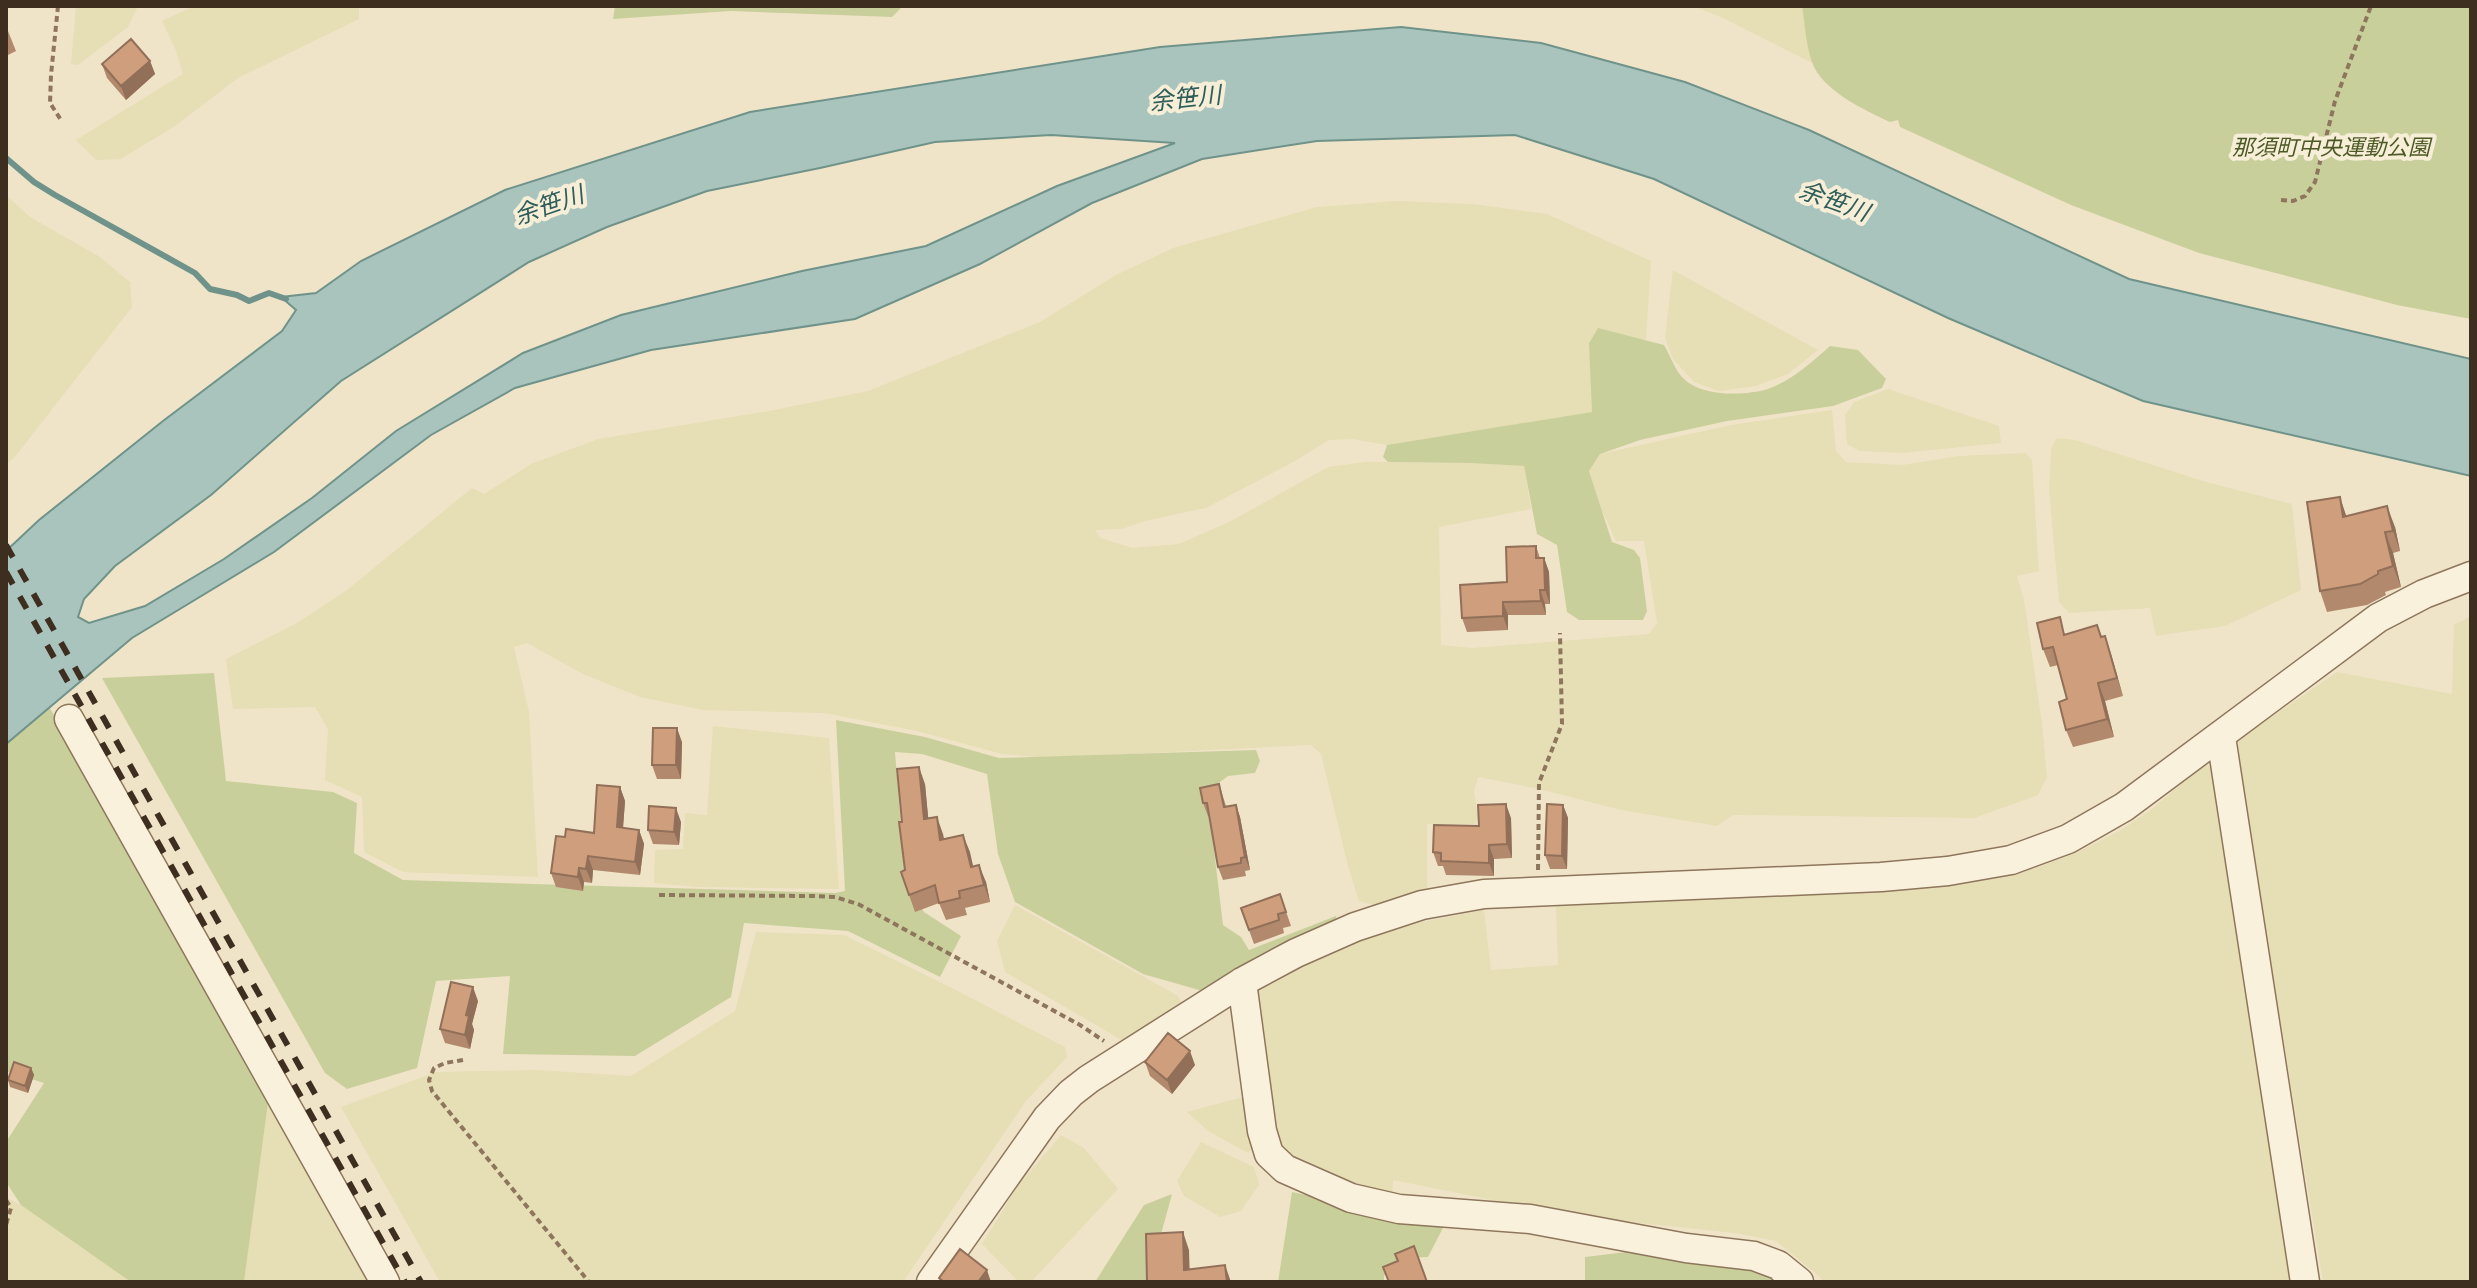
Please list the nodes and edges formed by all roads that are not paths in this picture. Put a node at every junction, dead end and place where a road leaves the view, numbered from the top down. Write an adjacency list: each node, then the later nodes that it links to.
1 (2471, 576): 3 (street)
2 (69, 719): 5 (street)
3 (2221, 737): 4 (street); 8 (street)
4 (1242, 982): 6 (street); 7 (street)
5 (385, 1282)
6 (931, 1282)
7 (1799, 1282)
8 (2305, 1282)

